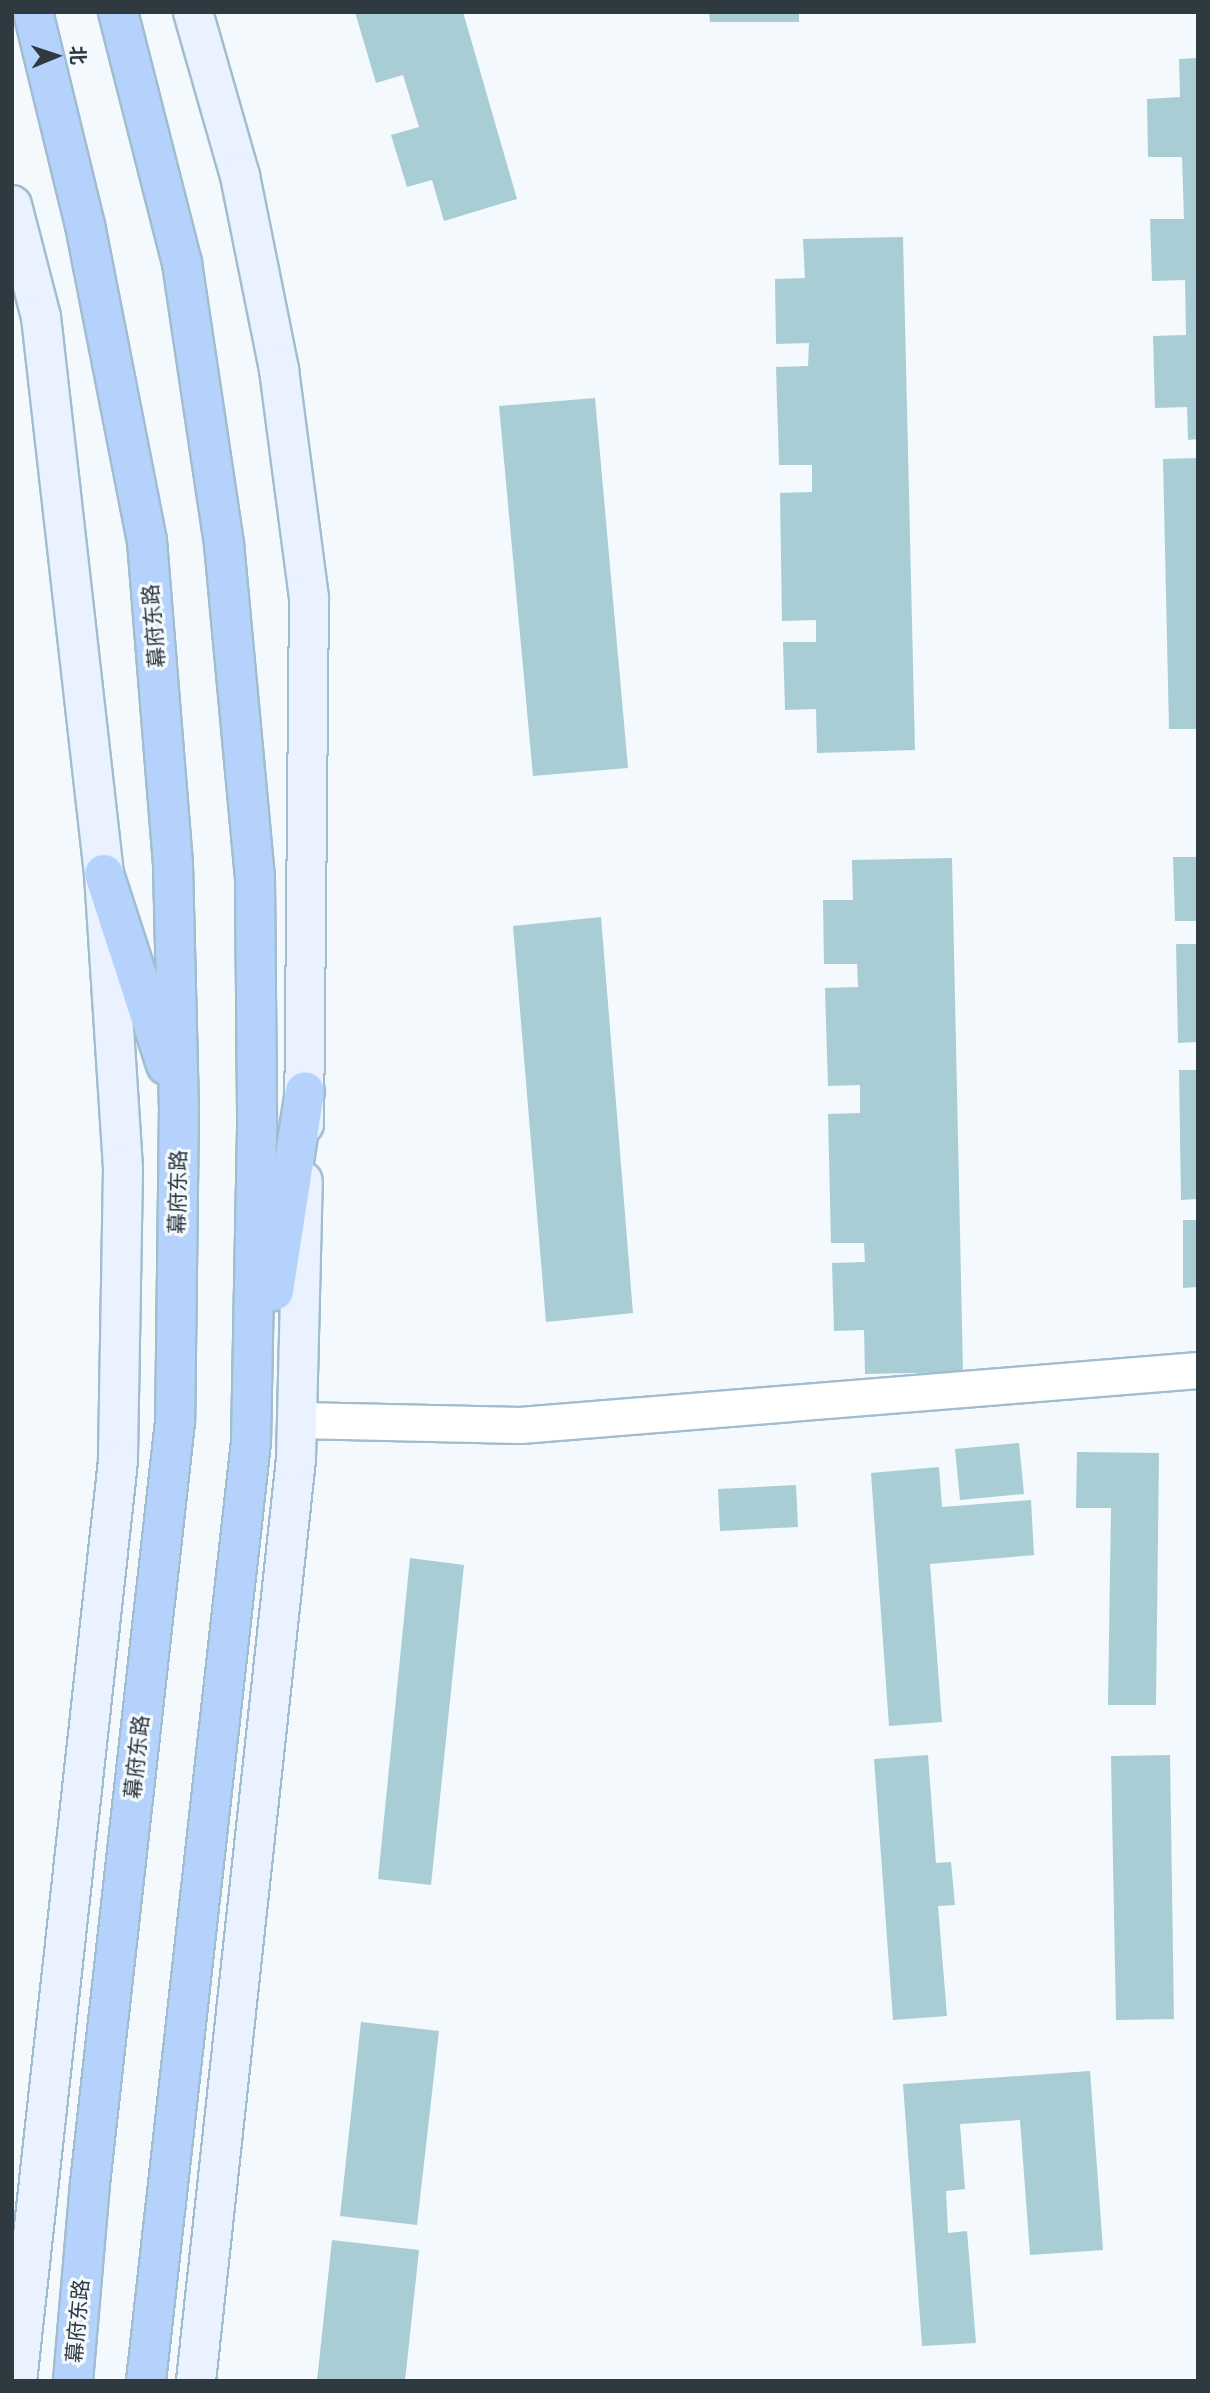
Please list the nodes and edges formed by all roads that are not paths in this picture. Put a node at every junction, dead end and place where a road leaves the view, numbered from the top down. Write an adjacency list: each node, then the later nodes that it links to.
1 (33, 12): 7 (highway, 幕府东路)
2 (118, 12): 10 (highway)
3 (193, 12): 6 (main road)
4 (12, 205): 5 (main road)
5 (104, 874): 7 (highway); 11 (main road)
6 (305, 1091): 9 (main road); 10 (highway)
7 (180, 1107): 12 (highway, 幕府东路)
8 (1198, 1370): 9 (street)
9 (299, 1420): 14 (main road)
10 (251, 1441): 13 (highway)
11 (17, 2381)
12 (73, 2381)
13 (146, 2381)
14 (196, 2381)

